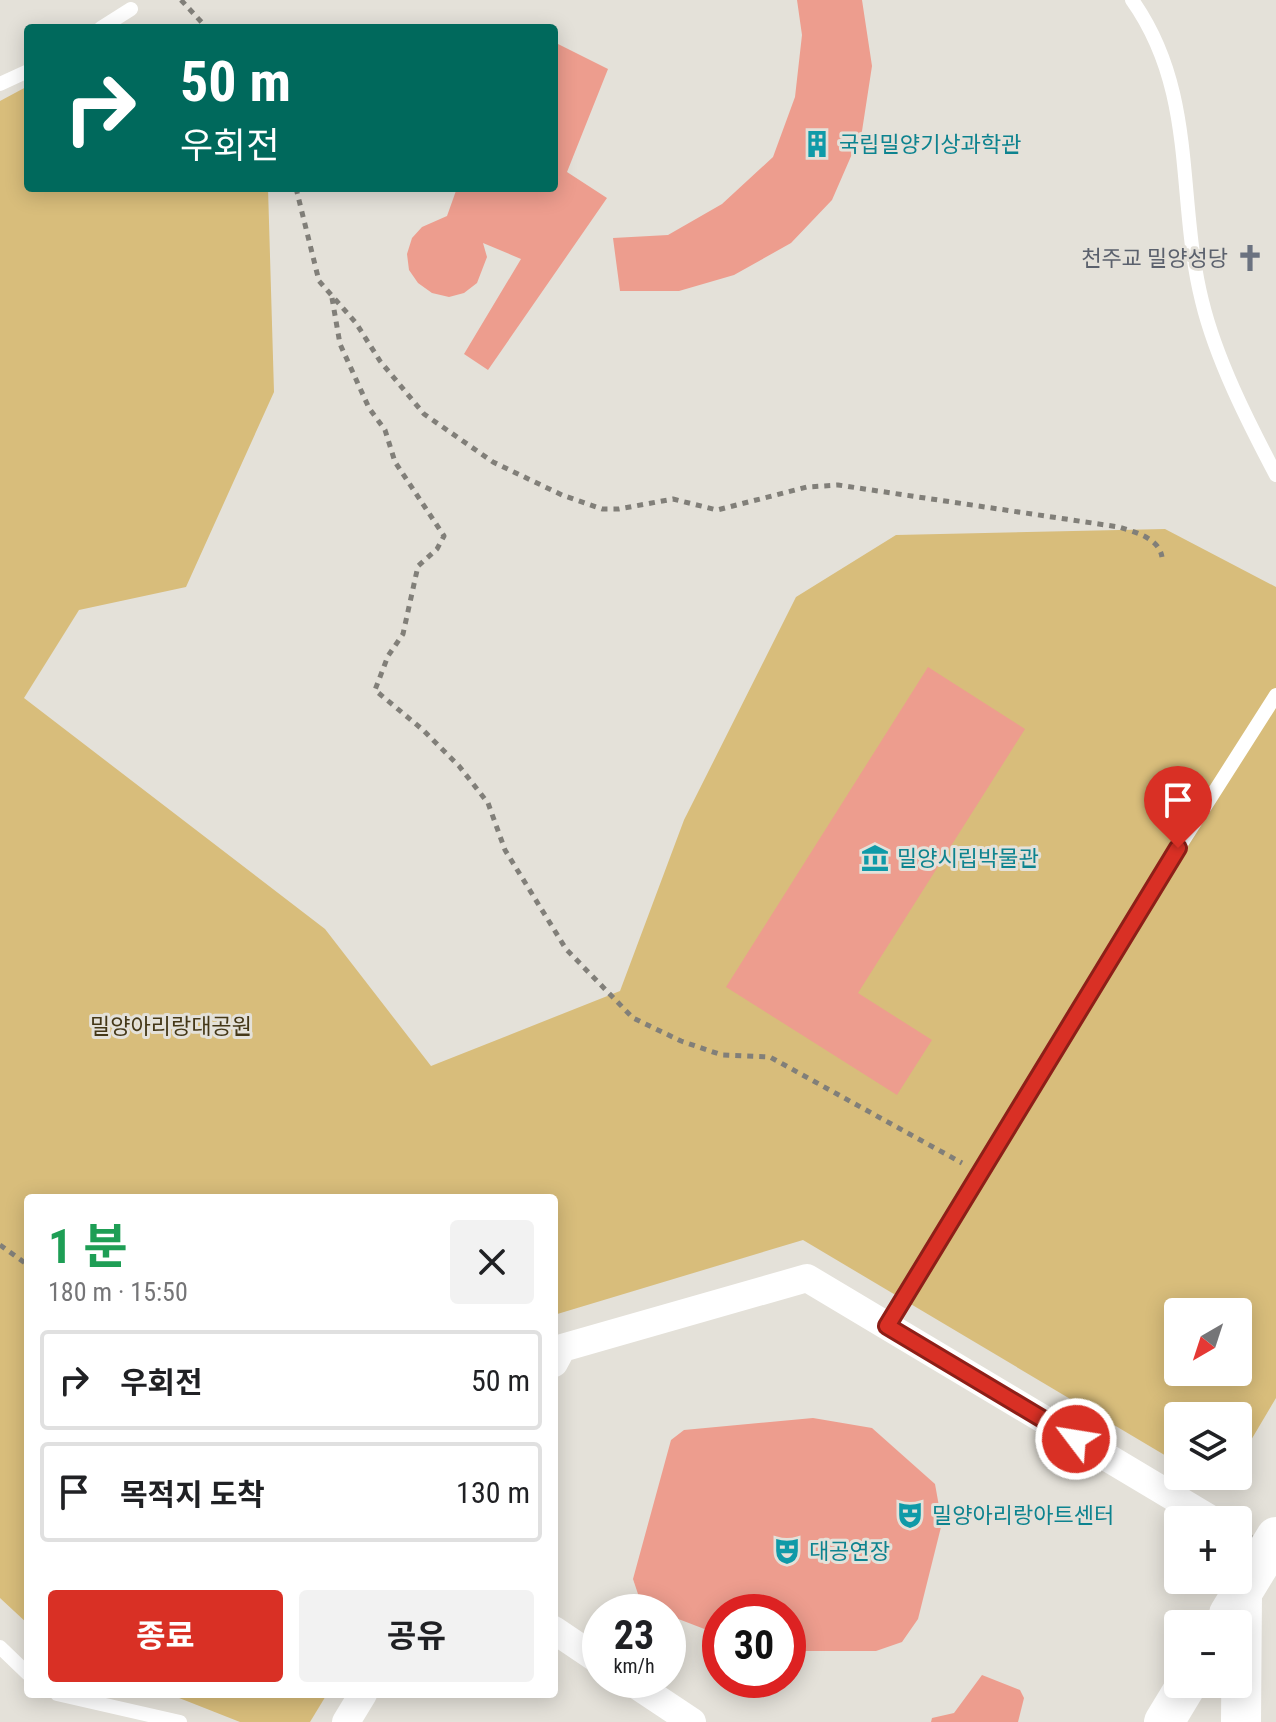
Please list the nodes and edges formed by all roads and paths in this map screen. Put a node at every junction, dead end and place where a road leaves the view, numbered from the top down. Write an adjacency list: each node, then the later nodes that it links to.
1 (181, 0): 5 (path)
2 (1132, 0): 10 (lane)
3 (131, 9): 4 (lane)
4 (107, 24)
5 (203, 24)
6 (24, 73): 7 (lane)
7 (0, 84)
8 (297, 192): 9 (path)
9 (332, 298): 11 (path); 13 (path)
10 (1276, 475)
11 (1162, 557)
12 (1276, 695): 13 (lane)
13 (980, 1173): 16 (lane)
14 (0, 1245): 15 (path)
15 (24, 1262)
16 (887, 1326): 17 (street); 18 (street)
17 (558, 1356)
18 (1189, 1506)
19 (1276, 1537): 20 (main road)
20 (1233, 1608): 33 (main road)
21 (558, 1633): 23 (street)
22 (0, 1647): 24 (lane)
23 (582, 1649)
24 (24, 1670)
25 (75, 1698): 29 (lane)
26 (361, 1698): 30 (street)
27 (656, 1698): 31 (street)
28 (1179, 1698): 32 (main road)
29 (180, 1722)
30 (346, 1722)
31 (692, 1722)
32 (1164, 1722)
33 (1241, 1722)

